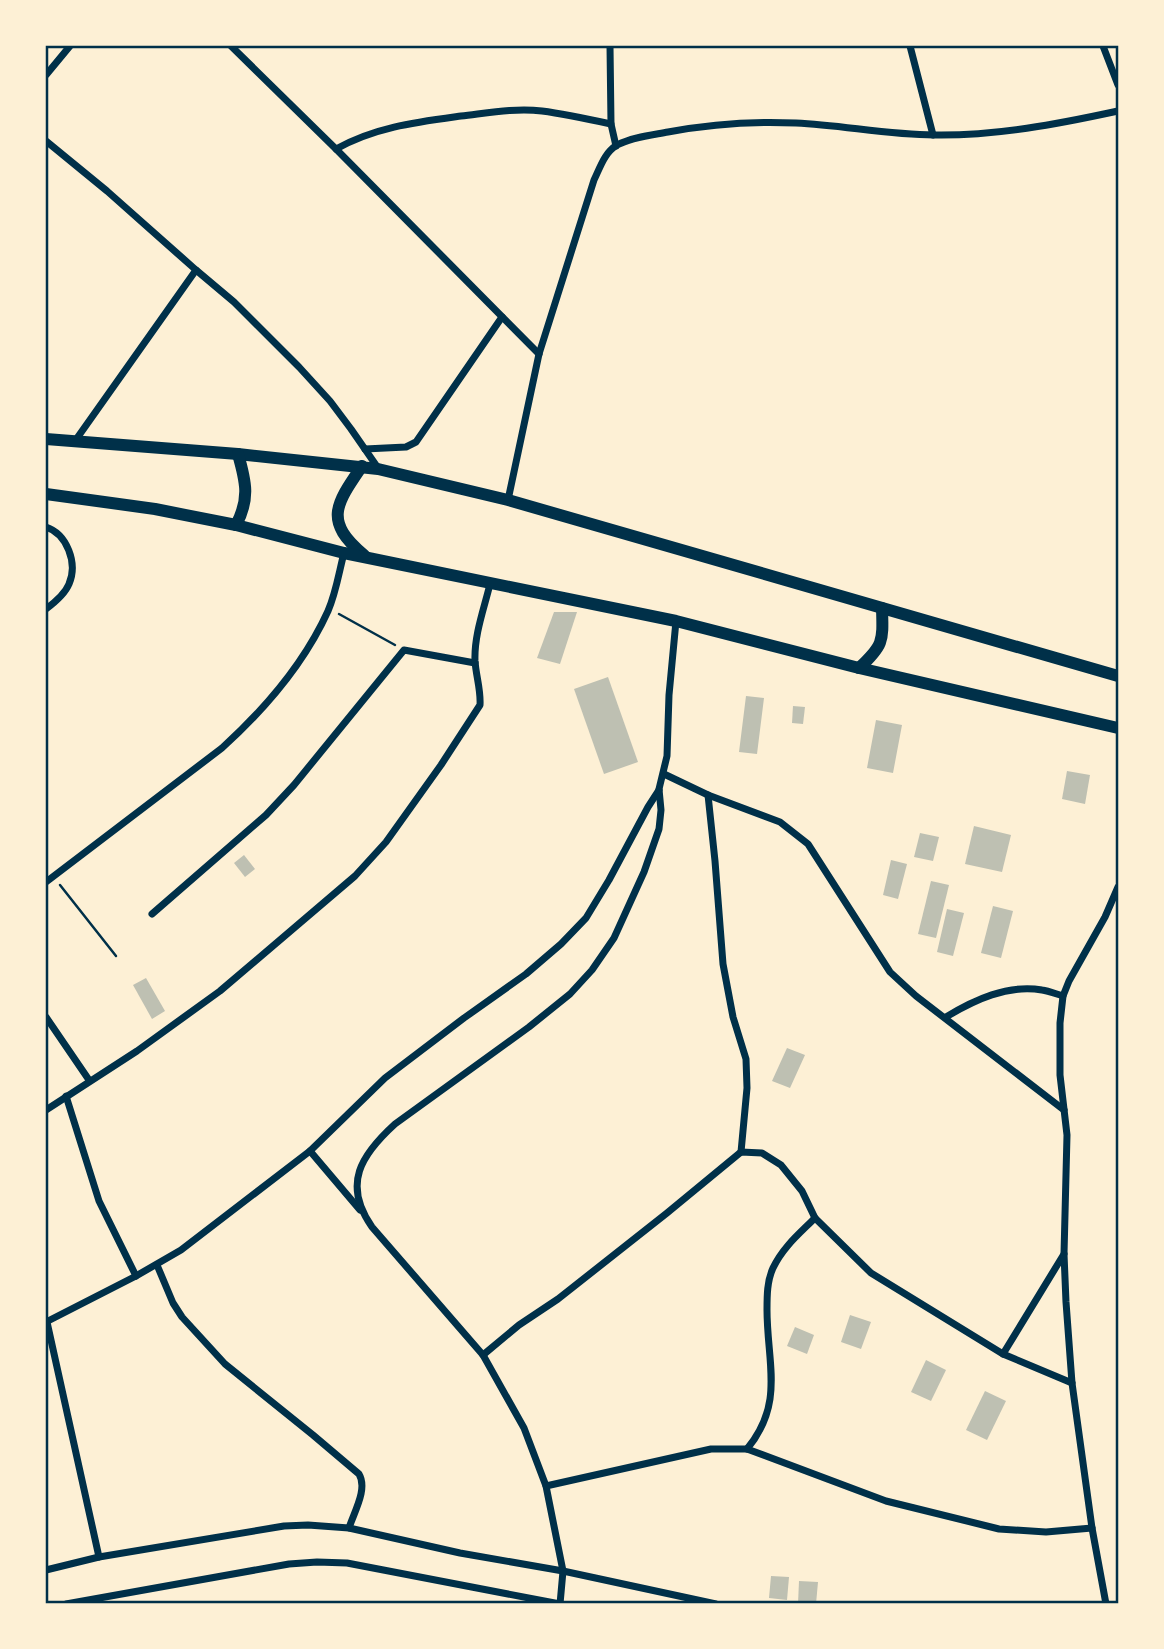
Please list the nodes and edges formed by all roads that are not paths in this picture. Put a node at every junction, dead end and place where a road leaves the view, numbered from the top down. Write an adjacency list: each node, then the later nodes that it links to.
1 (70, 46): 6 (street)
2 (231, 46): 13 (street)
3 (610, 46): 9 (street)
4 (910, 46): 10 (street)
5 (1103, 46): 7 (street)
6 (46, 75)
7 (1118, 85)
8 (1118, 111): 10 (street)
9 (611, 124): 12 (street); 13 (street)
10 (933, 135): 12 (street)
11 (46, 141): 14 (street)
12 (616, 146): 16 (street)
13 (337, 149): 15 (street)
14 (196, 270): 18 (street); 19 (street)
15 (502, 317): 16 (street); 19 (street)
16 (539, 355): 24 (street)
17 (46, 439): 18 (main road)
18 (75, 441): 20 (main road)
19 (365, 449): 22 (street)
20 (237, 454): 21 (main road); 25 (main road)
21 (362, 466): 22 (main road); 28 (main road)
22 (378, 469): 24 (main road)
23 (46, 494): 25 (main road)
24 (508, 499): 30 (main road)
25 (236, 526): 27 (main road)
26 (46, 527): 31 (street)
27 (344, 553): 28 (main road); 40 (street)
28 (365, 556): 29 (main road)
29 (490, 584): 32 (main road); 33 (street)
30 (882, 608): 34 (main road); 35 (main road)
31 (46, 609)
32 (676, 621): 34 (main road); 37 (street)
33 (475, 663): 42 (street); 46 (street)
34 (859, 668): 36 (main road)
35 (1118, 676)
36 (1118, 728)
37 (664, 774): 38 (street); 39 (street)
38 (659, 789): 50 (street); 52 (street)
39 (708, 795): 45 (street); 51 (street)
40 (46, 882)
41 (1118, 887): 43 (street)
42 (152, 914)
43 (1063, 996): 45 (street); 49 (street)
44 (46, 1017): 46 (street)
45 (946, 1017): 49 (street)
46 (89, 1080): 47 (street)
47 (66, 1096): 48 (street); 56 (street)
48 (46, 1110)
49 (1065, 1110): 54 (street)
50 (310, 1151): 52 (street); 55 (street)
51 (741, 1153): 53 (street); 58 (street)
52 (362, 1213): 58 (street)
53 (814, 1218): 59 (street); 61 (street)
54 (1064, 1254): 59 (street); 60 (street)
55 (157, 1265): 56 (street); 63 (street)
56 (136, 1276): 57 (street)
57 (46, 1322): 65 (street)
58 (483, 1354): 62 (street)
59 (1003, 1354): 60 (street)
60 (1072, 1383): 64 (street)
61 (747, 1449): 62 (street); 64 (street)
62 (546, 1486): 67 (street)
63 (349, 1528): 65 (street); 67 (street)
64 (1092, 1528): 71 (street)
65 (99, 1557): 66 (street)
66 (46, 1570)
67 (563, 1571): 69 (street); 70 (street)
68 (66, 1604): 69 (street)
69 (560, 1604)
70 (716, 1604)
71 (1106, 1604)

